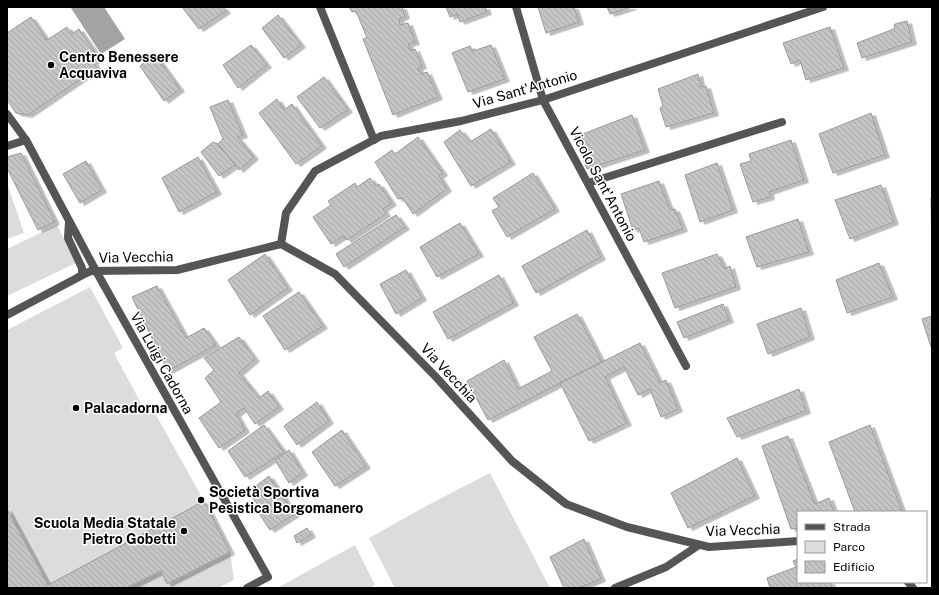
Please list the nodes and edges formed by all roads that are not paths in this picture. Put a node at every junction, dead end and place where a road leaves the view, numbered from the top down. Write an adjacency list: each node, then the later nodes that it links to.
1 (320, 7): 8 (street)
2 (516, 7): 4 (street, Vicolo Sant'Antonio)
3 (823, 7): 4 (street, Via Sant'Antonio)
4 (543, 100): 8 (street, Via Sant'Antonio); 10 (street, Vicolo Sant'Antonio)
5 (7, 114): 7 (street, Via Luigi Cadorna)
6 (782, 122): 10 (street)
7 (26, 140): 9 (street); 11 (street, Via Luigi Cadorna)
8 (374, 140): 12 (street, Via Sant'Antonio)
9 (7, 146)
10 (588, 184): 16 (street, Vicolo Sant'Antonio)
11 (69, 221): 13 (street, Via Luigi Cadorna); 14 (street, Via Vecchia)
12 (281, 244): 13 (street, Via Vecchia); 18 (street, Via Vecchia)
13 (96, 271): 14 (street, Via Vecchia); 19 (street, Via Luigi Cadorna)
14 (82, 275): 15 (street, Via Vecchia)
15 (7, 315)
16 (686, 366)
17 (797, 541): 18 (street, Via Vecchia)
18 (700, 545): 20 (street)
19 (247, 588)
20 (615, 588)

